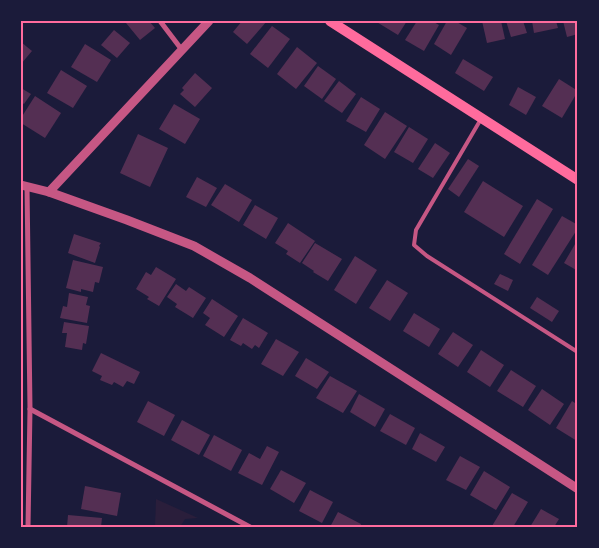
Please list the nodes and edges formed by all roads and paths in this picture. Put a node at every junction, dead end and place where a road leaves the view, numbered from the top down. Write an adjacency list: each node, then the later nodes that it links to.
1 (160, 21): 4 (street)
2 (209, 21): 4 (street)
3 (330, 21): 5 (main road)
4 (182, 50): 8 (street)
5 (482, 118): 6 (main road); 9 (lane)
6 (578, 180)
7 (24, 185): 8 (street); 10 (street)
8 (49, 192): 11 (street)
9 (576, 351)
10 (30, 409): 12 (street); 13 (street)
11 (578, 489)
12 (28, 527)
13 (250, 527)

